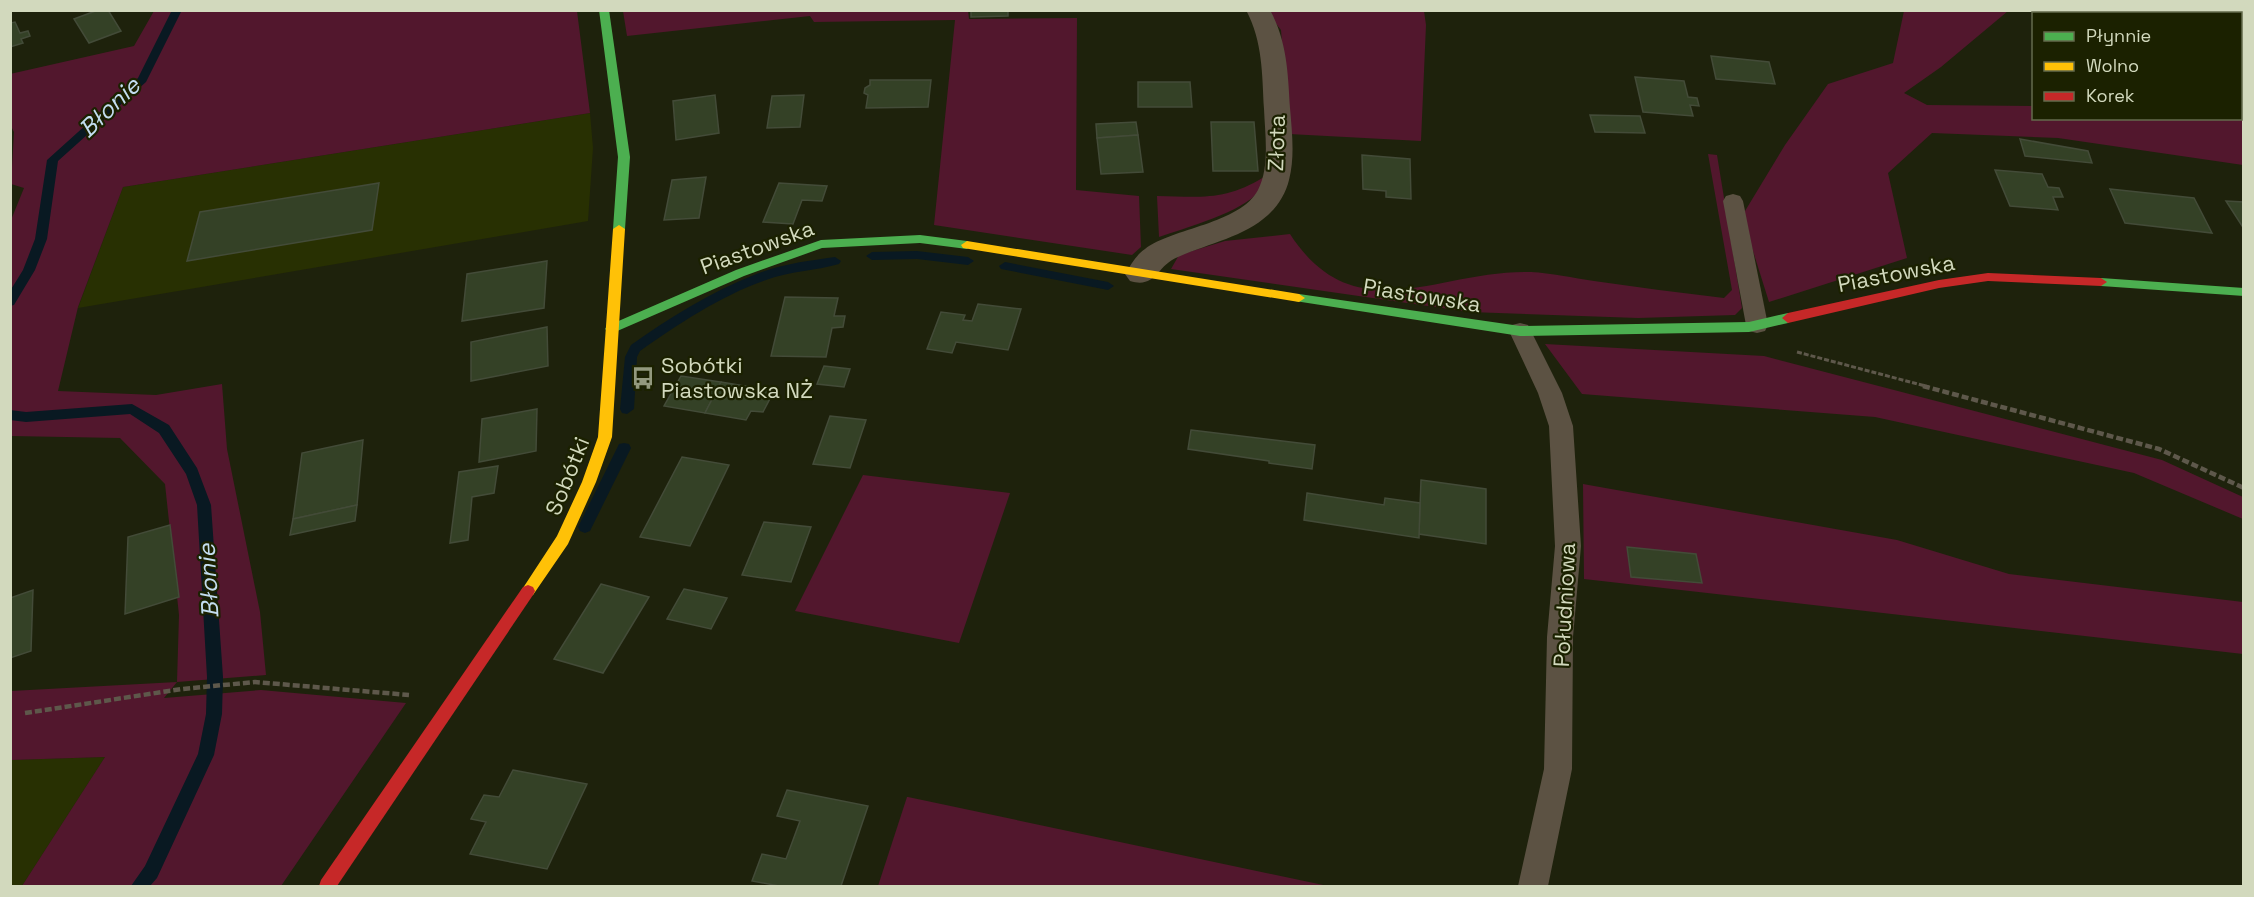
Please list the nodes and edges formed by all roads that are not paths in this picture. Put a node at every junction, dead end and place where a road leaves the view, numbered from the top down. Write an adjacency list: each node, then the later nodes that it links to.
1 (604, 10): 7 (street, Sobótki)
2 (1258, 10): 4 (street, Złota)
3 (1732, 201): 6 (lane)
4 (1140, 274): 7 (street, Piastowska); 8 (street, Piastowska)
5 (2244, 292): 6 (street, Piastowska)
6 (1753, 326): 8 (street, Piastowska)
7 (611, 329): 9 (street, Sobótki)
8 (1520, 331): 10 (lane, Południowa)
9 (327, 886)
10 (1533, 886)

